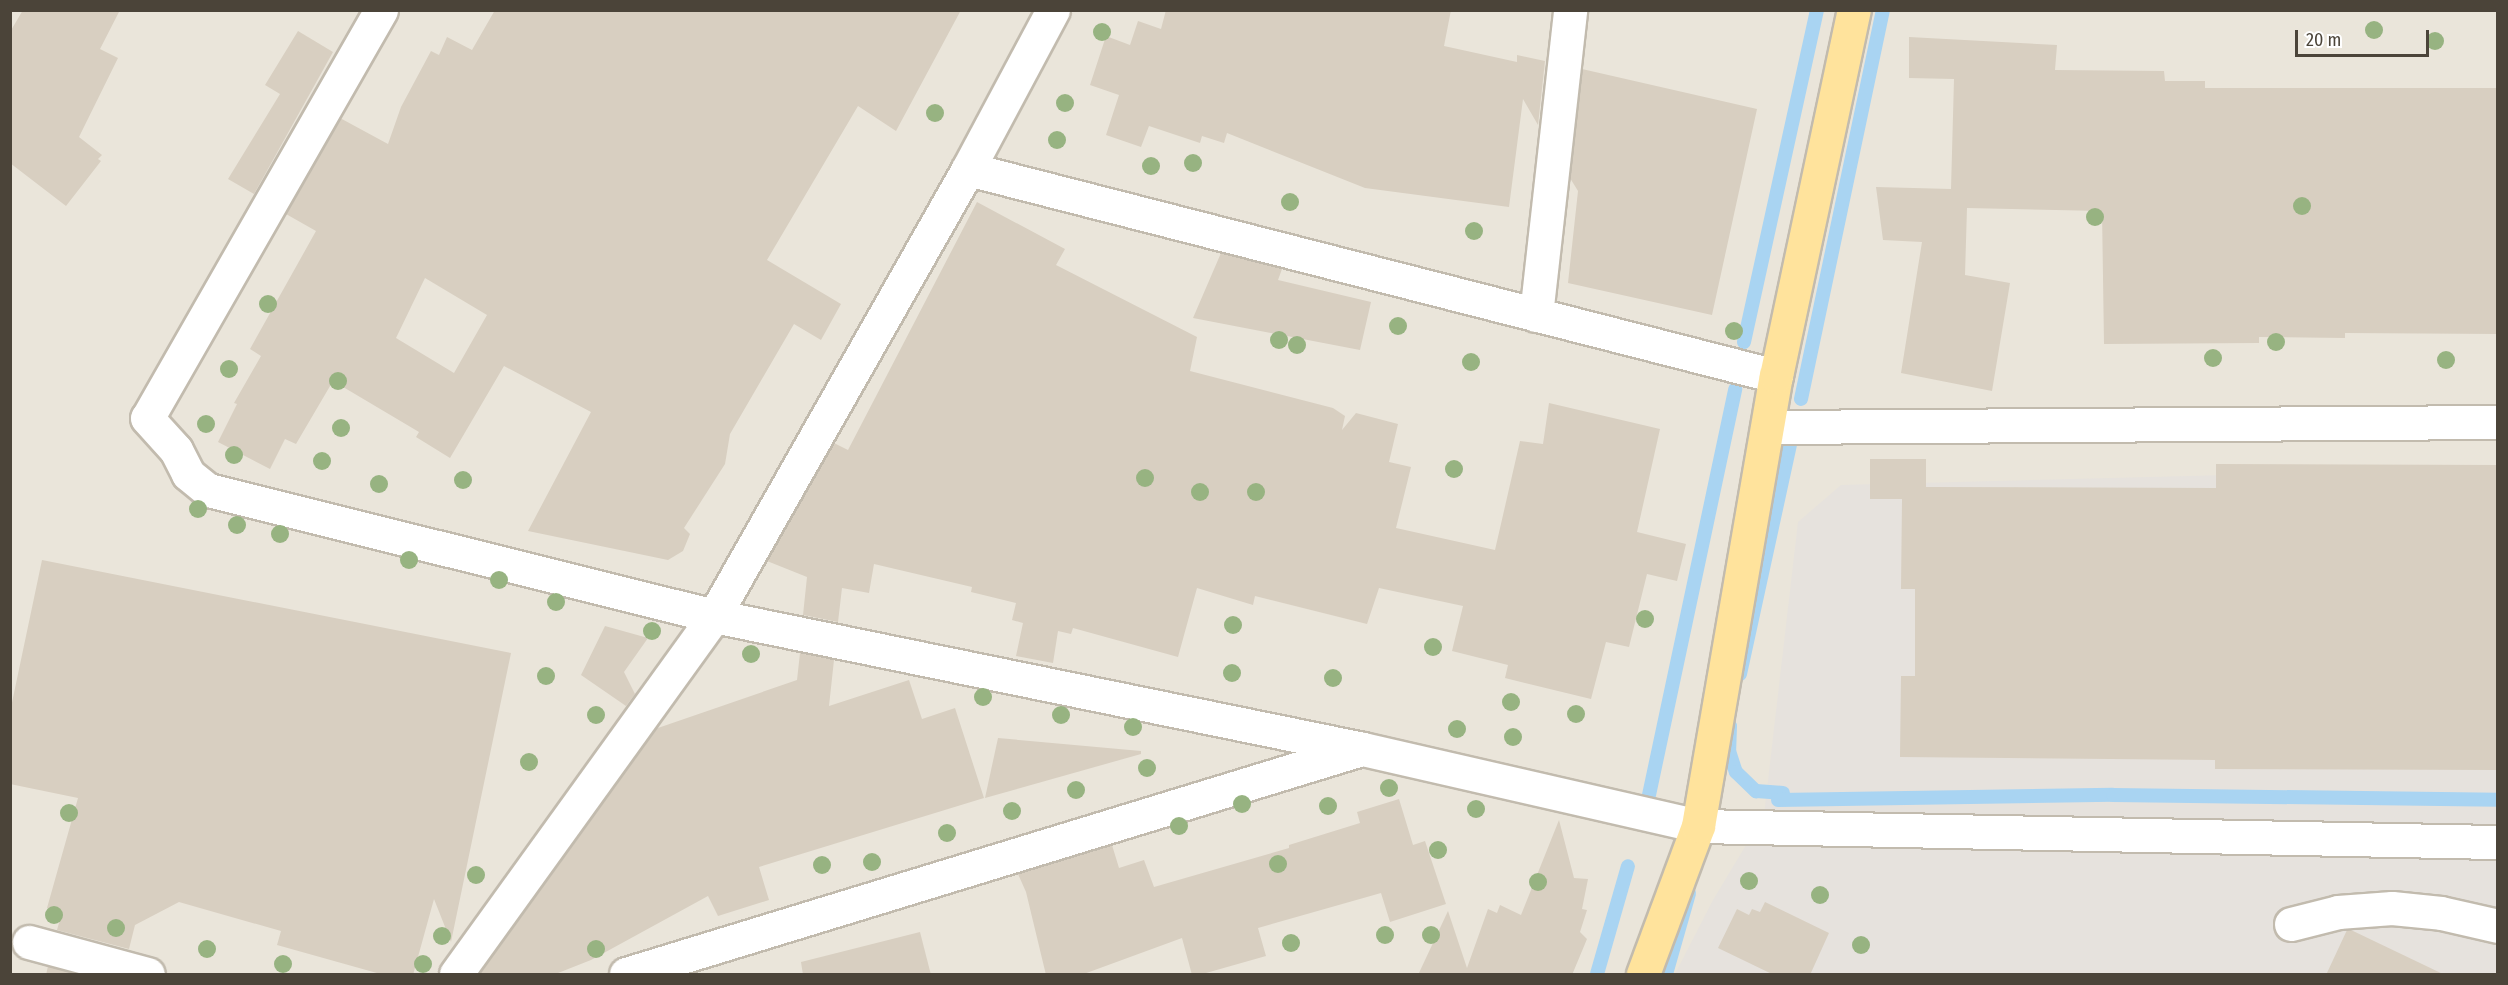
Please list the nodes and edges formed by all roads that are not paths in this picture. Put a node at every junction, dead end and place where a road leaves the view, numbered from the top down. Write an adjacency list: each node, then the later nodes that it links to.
1 (381, 10): 10 (street)
2 (1053, 10): 5 (street)
3 (1570, 10): 6 (street)
4 (1854, 10): 7 (main road)
5 (968, 169): 6 (street); 10 (street)
6 (1536, 315): 7 (street)
7 (1776, 376): 9 (main road)
8 (2498, 422): 9 (street)
9 (1768, 427): 12 (main road)
10 (714, 616): 11 (street); 18 (street)
11 (1363, 749): 12 (street); 19 (street)
12 (1698, 826): 13 (street); 20 (main road)
13 (2498, 842)
14 (2291, 924): 15 (street)
15 (2498, 926)
16 (29, 942): 17 (street)
17 (148, 975)
18 (456, 975)
19 (626, 975)
20 (1643, 975)

